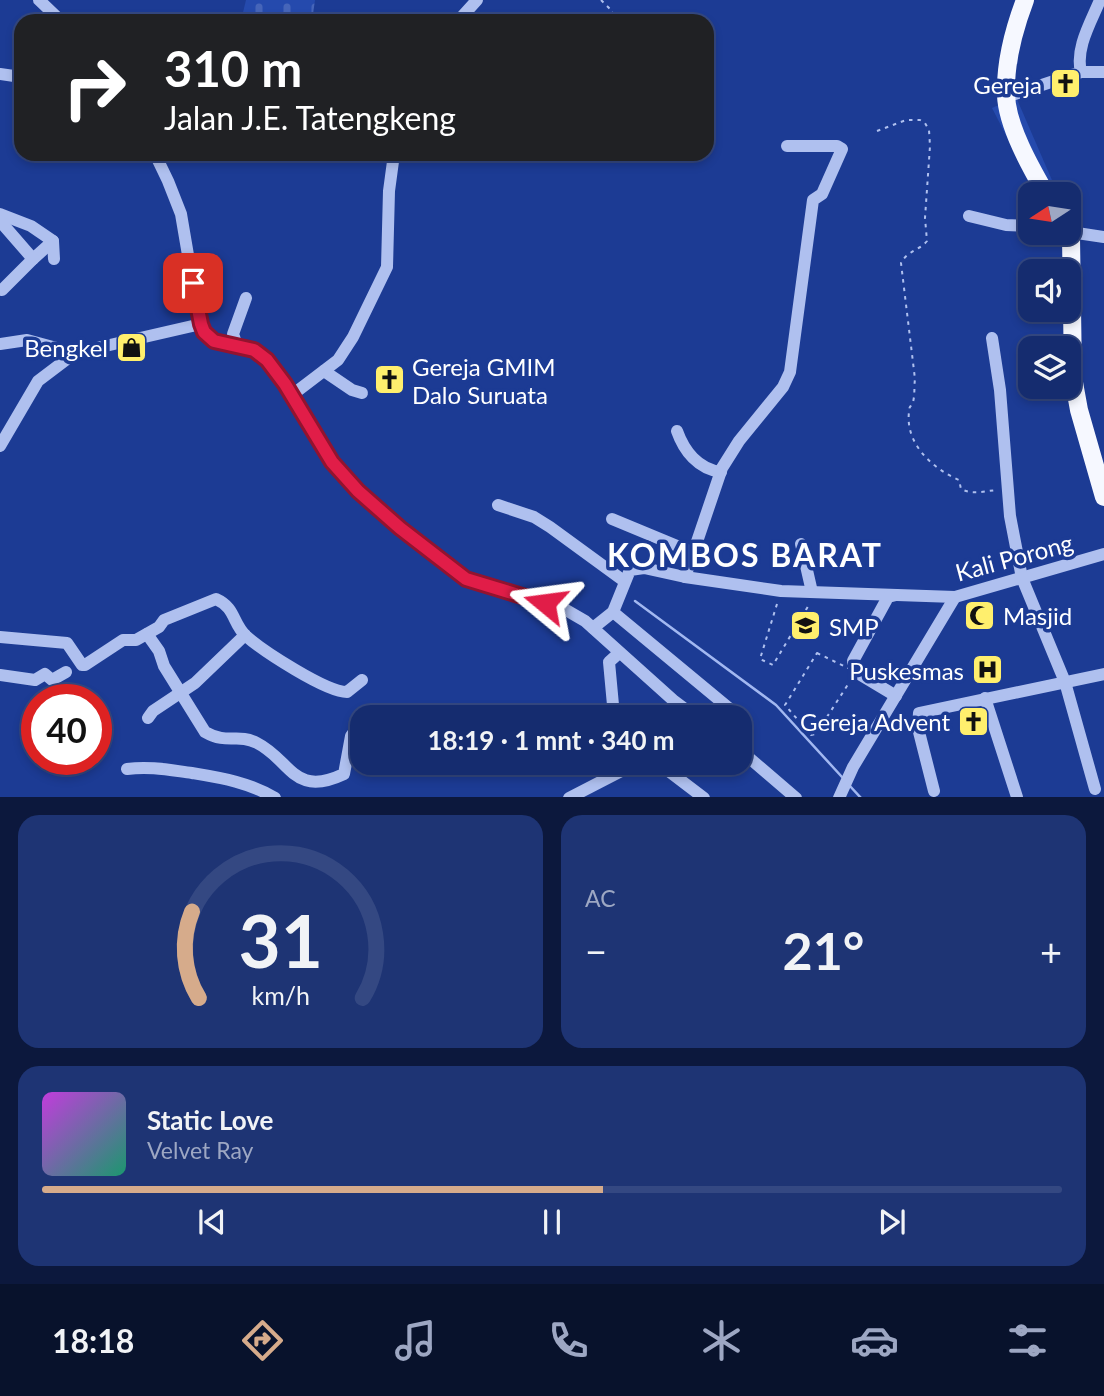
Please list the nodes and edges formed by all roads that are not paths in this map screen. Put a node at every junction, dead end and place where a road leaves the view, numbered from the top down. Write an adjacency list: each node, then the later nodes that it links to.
1 (39, 0): 5 (street)
2 (477, 0): 6 (street)
3 (1025, 0): 9 (main road)
4 (1100, 0): 7 (street)
5 (54, 14)
6 (464, 14)
7 (1081, 72): 8 (street); 9 (street)
8 (1104, 72)
9 (1006, 97): 13 (main road)
10 (787, 146): 36 (street)
11 (159, 161): 26 (street)
12 (393, 161): 31 (street)
13 (1040, 182)
14 (0, 214): 20 (street)
15 (969, 216): 17 (street)
16 (0, 220): 22 (street)
17 (1018, 225)
18 (1082, 234): 19 (street)
19 (1104, 237)
20 (52, 241): 22 (street); 23 (street)
21 (1067, 245): 37 (main road)
22 (33, 259): 24 (street)
23 (54, 259)
24 (4, 292)
25 (246, 298): 29 (street)
26 (201, 324): 29 (street); 30 (street)
27 (992, 338): 44 (street)
28 (0, 344): 30 (street)
29 (237, 346): 33 (street)
30 (75, 353): 35 (street)
31 (324, 371): 32 (street); 33 (street)
32 (362, 393)
33 (292, 396): 50 (street)
34 (677, 431): 36 (street)
35 (0, 446)
36 (721, 472): 41 (street)
37 (1104, 497)
38 (498, 505): 45 (street)
39 (612, 519): 41 (street)
40 (801, 544): 46 (street)
41 (694, 553): 43 (street)
42 (1104, 554): 44 (street, Kali Porong)
43 (685, 578): 45 (street, Kali Porong); 46 (street, Kali Porong)
44 (1022, 578): 48 (street, Kali Porong); 59 (street)
45 (624, 581): 49 (street)
46 (814, 593): 47 (street, Kali Porong)
47 (901, 594): 48 (street, Kali Porong); 61 (street)
48 (954, 597): 61 (street)
49 (613, 612): 50 (street); 65 (street)
50 (593, 628): 54 (street)
51 (147, 634): 52 (street); 53 (street); 60 (street)
52 (245, 635): 58 (street); 60 (street)
53 (0, 637)
54 (619, 653): 63 (street); 64 (street)
55 (66, 672): 57 (street)
56 (1104, 674): 59 (street)
57 (0, 675)
58 (362, 680)
59 (1066, 682): 62 (street); 72 (street)
60 (181, 694): 66 (street); 67 (street)
61 (896, 696): 74 (street)
62 (985, 698): 73 (street); 79 (street)
63 (613, 705)
64 (681, 705)
65 (725, 705)
66 (148, 718)
67 (350, 741)
68 (752, 760): 78 (street)
69 (127, 769): 75 (street)
70 (613, 775): 76 (street)
71 (674, 775): 77 (street)
72 (1096, 789)
73 (934, 791)
74 (841, 792)
75 (275, 797)
76 (569, 797)
77 (704, 797)
78 (796, 797)
79 (1017, 797)

